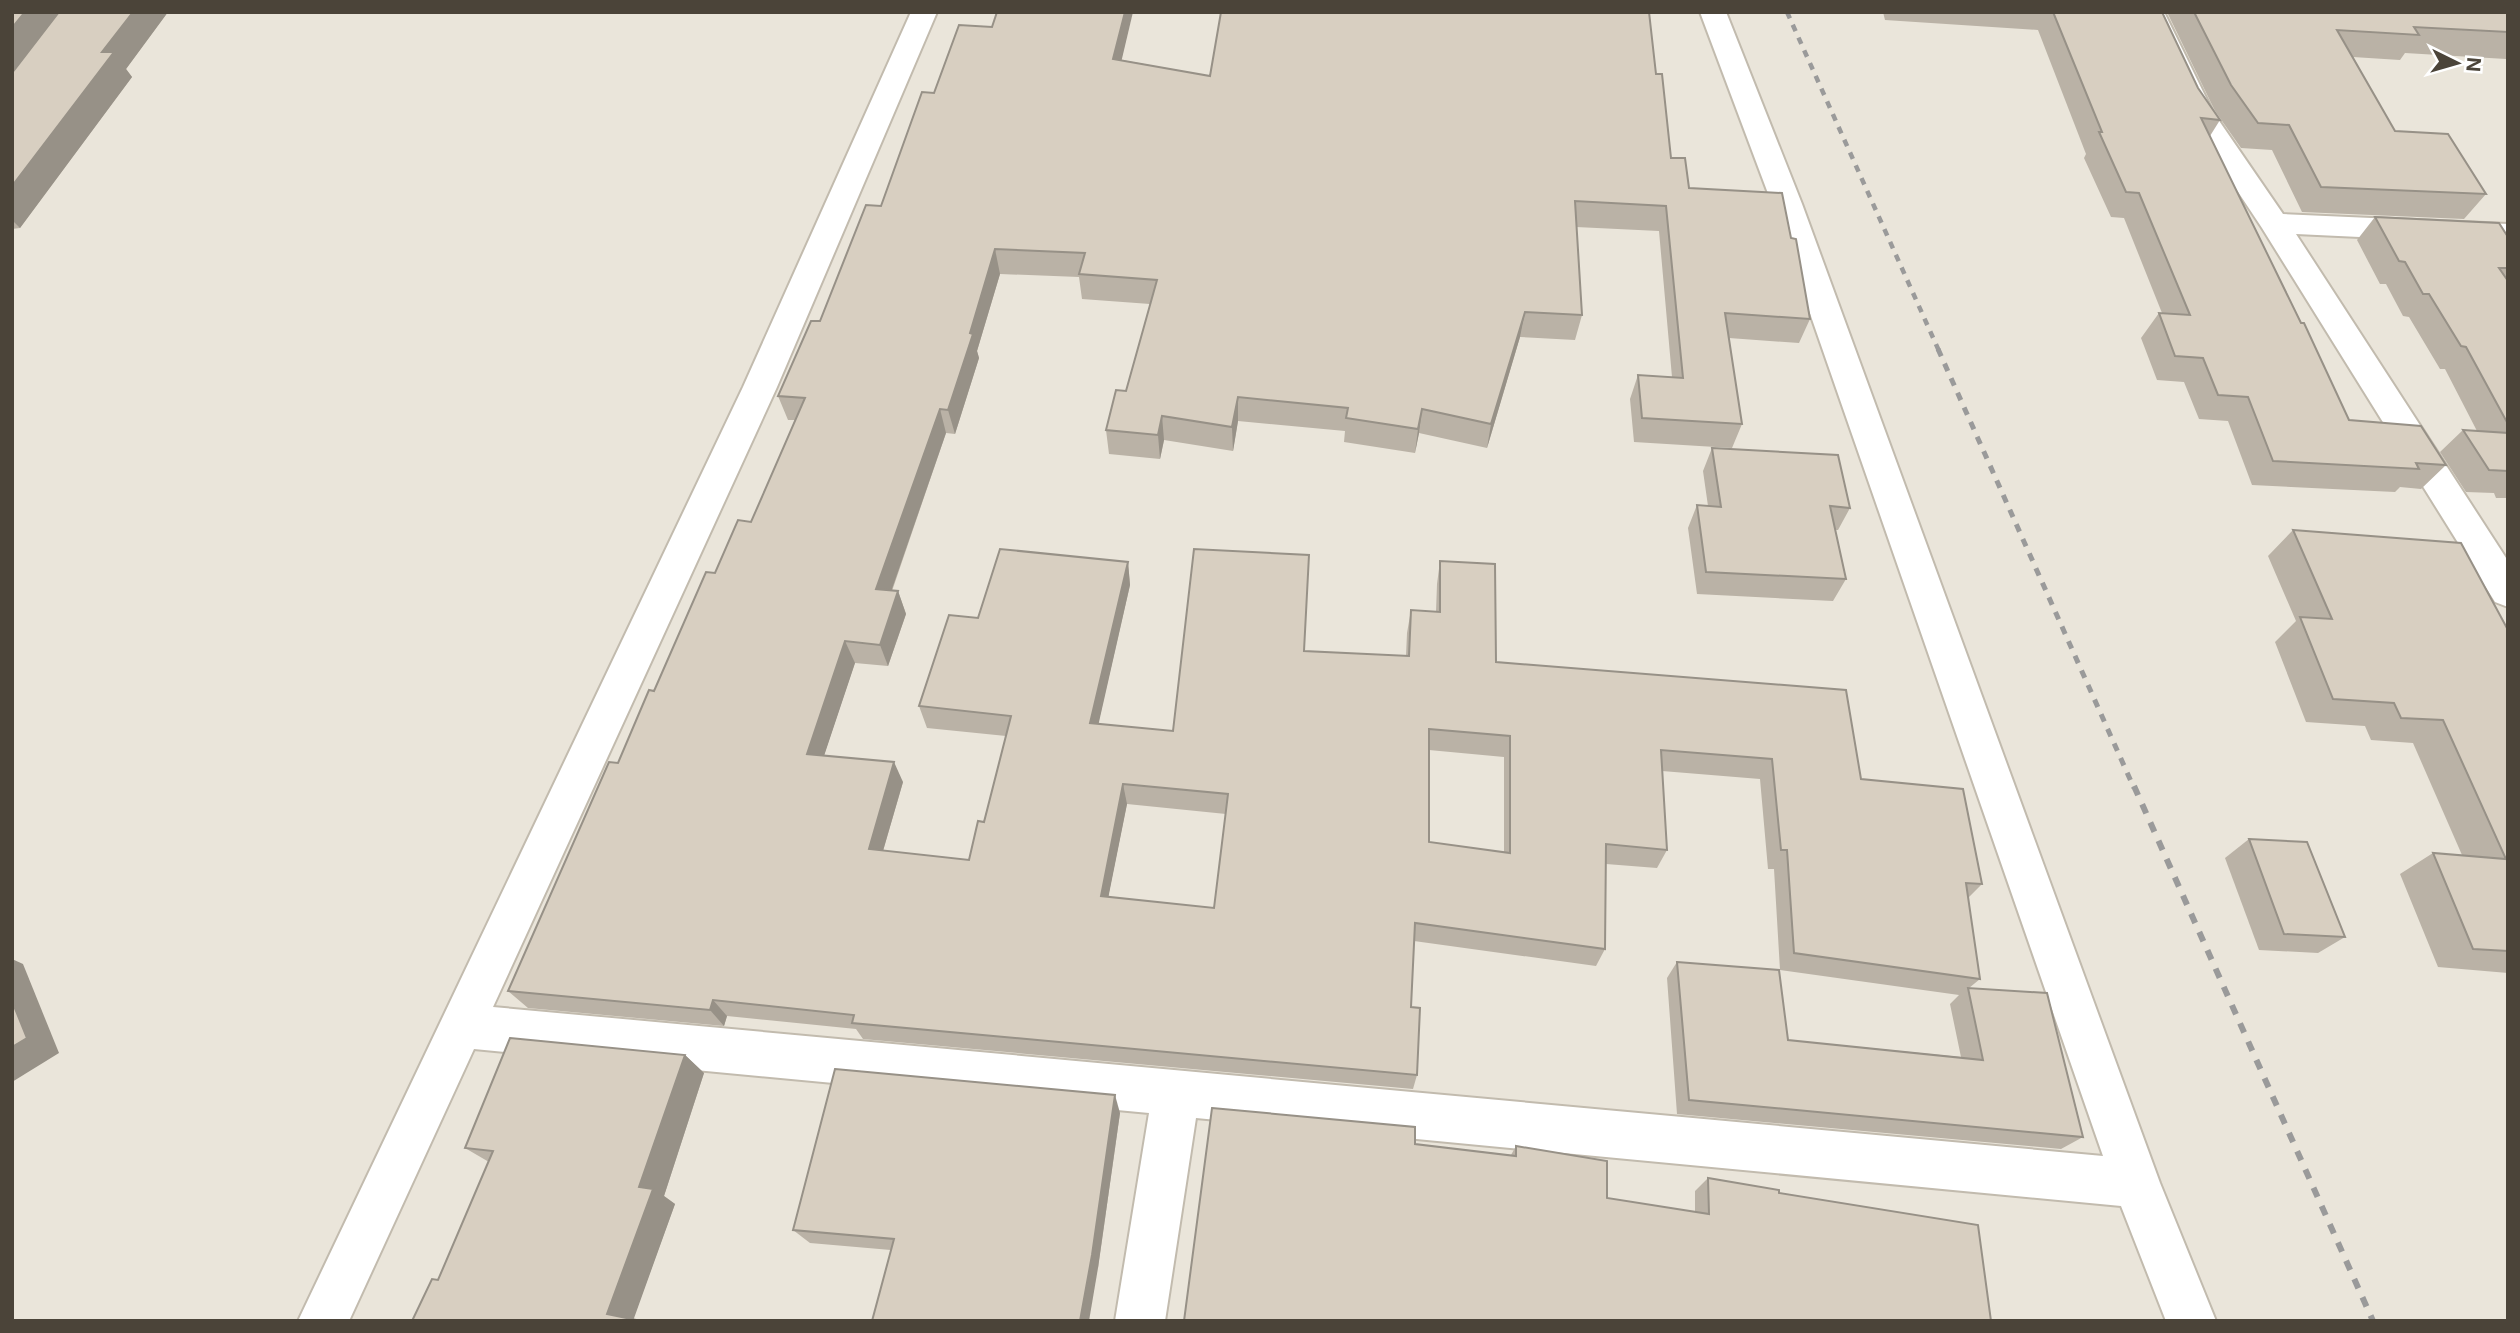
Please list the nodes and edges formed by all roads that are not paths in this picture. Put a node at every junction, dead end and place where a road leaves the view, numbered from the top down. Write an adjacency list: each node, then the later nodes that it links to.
1 (924, 12): 7 (street)
2 (1713, 12): 9 (street)
3 (2151, 12): 4 (street)
4 (2274, 223): 5 (street); 6 (street)
5 (2508, 234)
6 (2508, 592)
7 (461, 1026): 8 (street); 10 (street)
8 (1176, 1093): 9 (street); 11 (street)
9 (2136, 1183): 12 (street)
10 (323, 1321)
11 (1140, 1321)
12 (2191, 1321)

